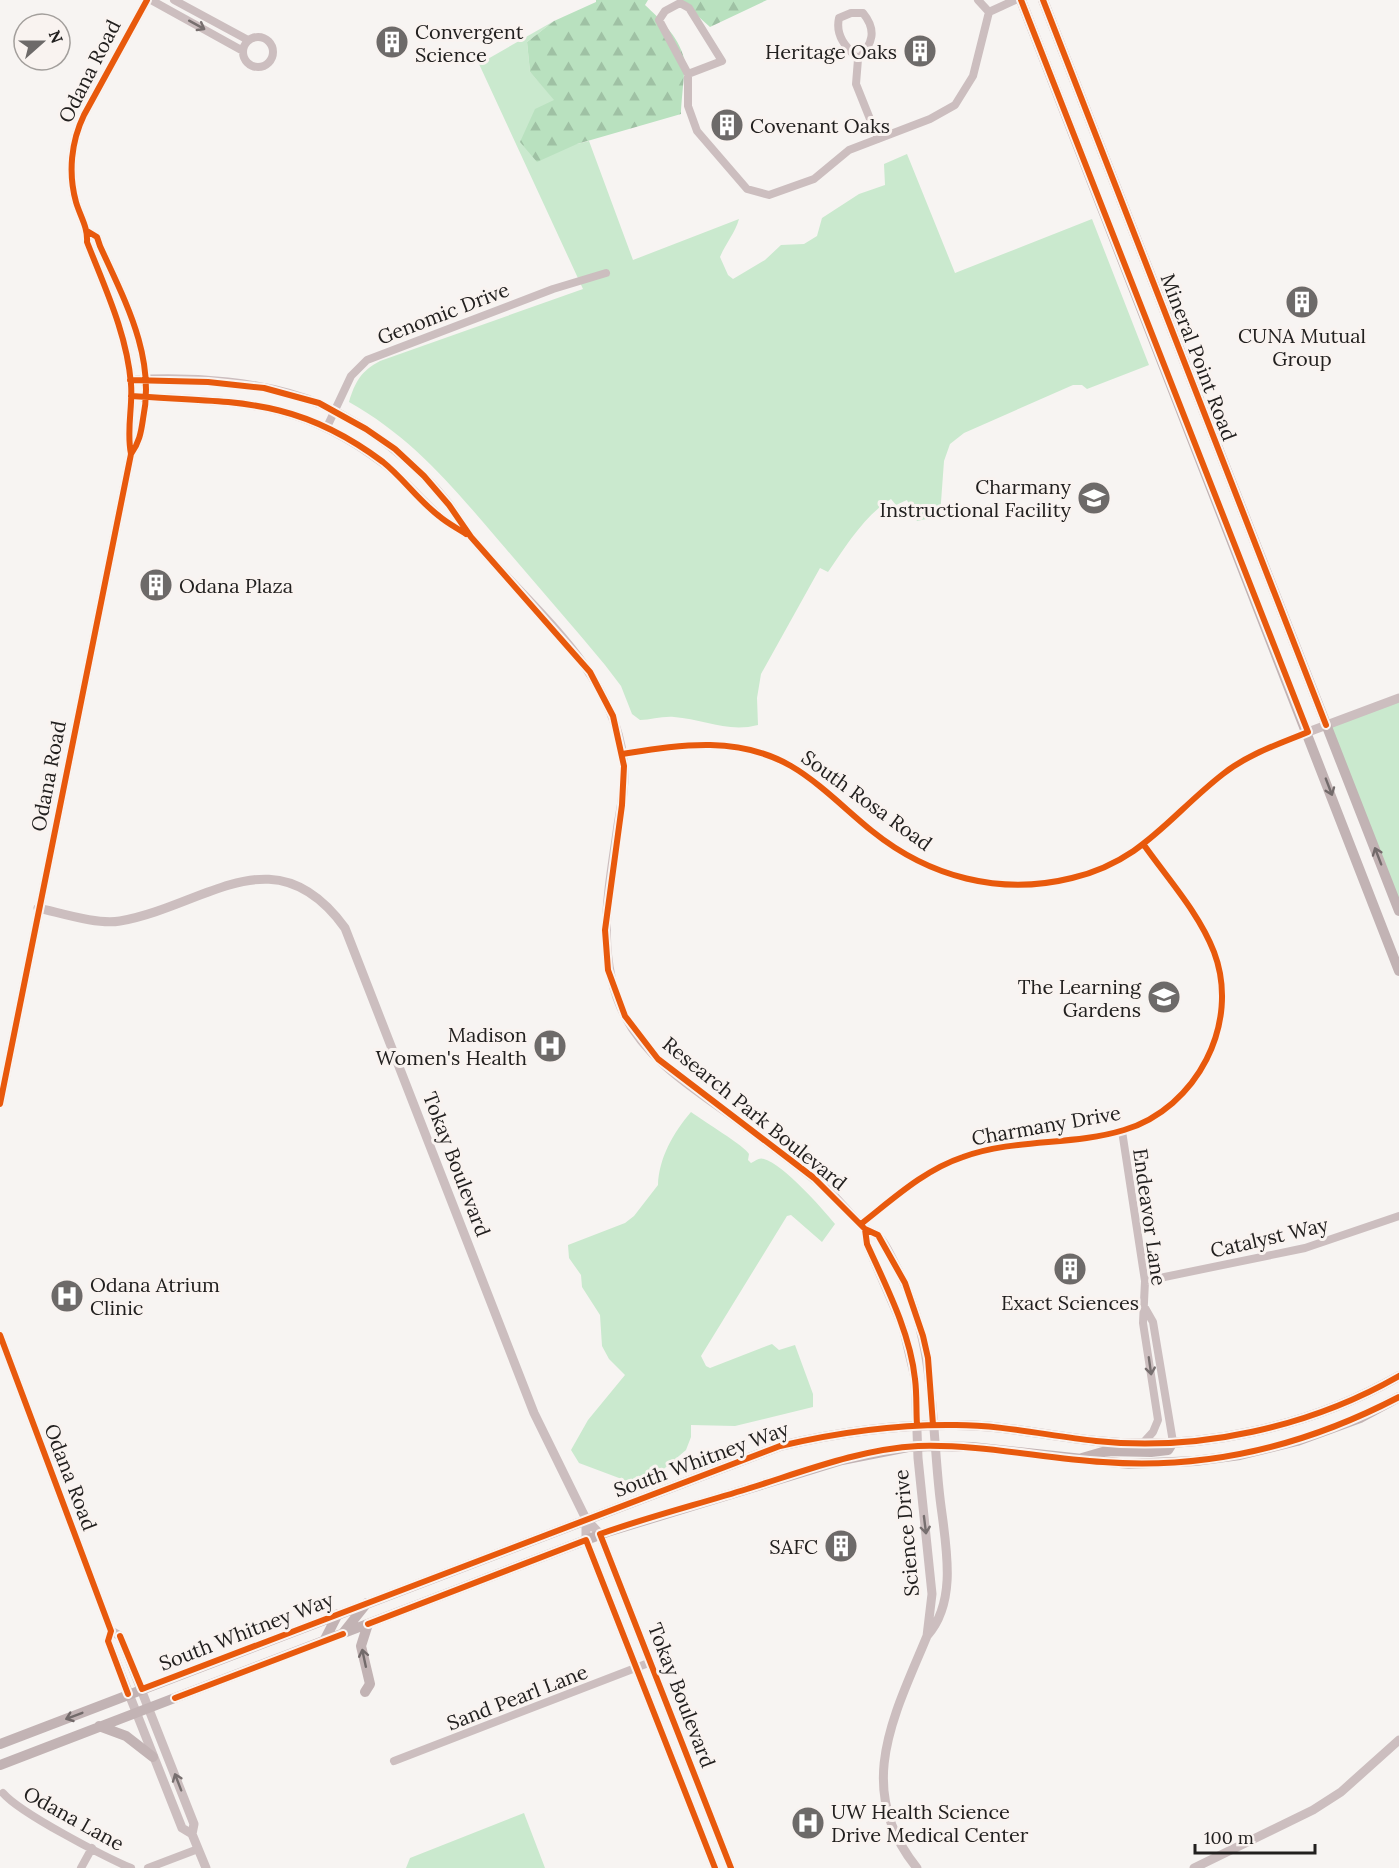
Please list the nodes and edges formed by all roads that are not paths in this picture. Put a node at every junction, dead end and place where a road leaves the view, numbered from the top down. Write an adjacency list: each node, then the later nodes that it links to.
1 (149, 0): 9 (street, one-way to 9); 13 (street, Odana Road)
2 (174, 0): 8 (street)
3 (978, 0): 7 (street)
4 (1015, 0): 7 (street)
5 (1021, 0): 25 (main road, Mineral Point Road)
6 (1043, 0): 24 (main road, Mineral Point Road)
7 (988, 12): 12 (street)
8 (248, 40): 9 (street); 9 (street)
9 (243, 51)
10 (858, 59): 10 (street); 12 (street)
11 (688, 75): 11 (street); 12 (street)
12 (878, 139)
13 (87, 231): 15 (street, Odana Road); 16 (street, Odana Road)
14 (606, 273): 19 (street, Genomic Drive)
15 (146, 379): 16 (street, Research Park Boulevard); 18 (street, Odana Road); 19 (street, Research Park Boulevard)
16 (130, 380): 17 (street, Odana Road)
17 (131, 396): 18 (street, Research Park Boulevard); 21 (street, Odana Road)
18 (146, 397): 20 (street, Research Park Boulevard); 21 (street, Odana Road)
19 (334, 411): 20 (street, Genomic Drive); 22 (street, Research Park Boulevard)
20 (327, 427): 22 (street, Research Park Boulevard)
21 (130, 454): 28 (street, Odana Road)
22 (471, 537): 26 (street, Research Park Boulevard)
23 (1399, 698): 24 (street, South Rosa Road)
24 (1326, 725): 25 (street, South Rosa Road); 29 (main road, Mineral Point Road, one-way to 24)
25 (1308, 732): 27 (street, South Rosa Road); 30 (main road, Mineral Point Road, one-way to 30)
26 (622, 754): 27 (street, South Rosa Road); 34 (street, Research Park Boulevard)
27 (1144, 845): 32 (street, Charmany Drive)
28 (38, 908): 31 (street, Odana Road); 47 (street, Tokay Boulevard)
29 (1399, 911)
30 (1399, 971)
31 (0, 1104)
32 (1122, 1131): 34 (street, Charmany Drive); 35 (street, Endeavor Lane)
33 (1399, 1216): 35 (street, Catalyst Way)
34 (863, 1227): 40 (street); 41 (street, Research Park Boulevard)
35 (1145, 1281): 36 (street, Endeavor Lane)
36 (1145, 1308): 42 (street, Endeavor Lane); 43 (street, Endeavor Lane, one-way to 43)
37 (0, 1335): 53 (street, Odana Road)
38 (1399, 1376): 42 (main road, South Whitney Way)
39 (1399, 1397): 46 (main road, South Whitney Way)
40 (917, 1425): 41 (main road, South Whitney Way); 44 (street, Science Drive); 47 (main road, South Whitney Way)
41 (933, 1425): 43 (main road, South Whitney Way); 45 (street, Science Drive)
42 (1173, 1442): 43 (main road, South Whitney Way); 46 (main road)
43 (1143, 1443)
44 (918, 1446): 45 (main road, South Whitney Way); 48 (main road, South Whitney Way); 55 (street, Science Drive, one-way to 55)
45 (934, 1446): 46 (main road, South Whitney Way); 55 (street, Science Drive)
46 (1076, 1460)
47 (586, 1519): 48 (street, Tokay Boulevard); 49 (street, Tokay Boulevard); 50 (main road, South Whitney Way)
48 (600, 1534): 49 (main road, South Whitney Way); 57 (street, Tokay Boulevard)
49 (586, 1540): 52 (main road, South Whitney Way); 58 (street, Tokay Boulevard)
50 (368, 1602): 51 (main road, South Whitney Way); 54 (main road)
51 (338, 1614): 56 (main road); 59 (main road, South Whitney Way)
52 (368, 1624): 54 (main road, South Whitney Way); 60 (main road, one-way to 52)
53 (111, 1631): 59 (street, Odana Road); 61 (street, Odana Road)
54 (343, 1634): 56 (main road, South Whitney Way)
55 (927, 1636): 80 (street, Science Drive)
56 (324, 1641): 62 (main road, South Whitney Way)
57 (651, 1662): 58 (street, Sand Pearl Lane); 79 (street, Tokay Boulevard)
58 (637, 1668): 68 (street, Sand Pearl Lane); 78 (street, Tokay Boulevard)
59 (142, 1689): 61 (main road, South Whitney Way); 62 (street, Odana Road)
60 (365, 1692)
61 (128, 1694): 63 (street, Odana Road); 66 (main road, South Whitney Way, one-way to 66)
62 (149, 1708): 63 (main road, South Whitney Way); 71 (street, Odana Road, one-way to 62)
63 (136, 1713): 64 (main road, South Whitney Way); 67 (street, Odana Road)
64 (99, 1726): 67 (main road); 69 (main road, South Whitney Way)
65 (1399, 1740): 81 (street)
66 (0, 1744)
67 (153, 1757): 71 (street, Odana Road)
68 (394, 1761)
69 (0, 1765)
70 (3, 1793): 72 (street, Odana Lane)
71 (192, 1834): 73 (street, Odana Road)
72 (92, 1848): 74 (street); 75 (street, Odana Lane)
73 (198, 1849): 76 (street); 77 (street, Odana Road)
74 (81, 1868)
75 (131, 1868)
76 (148, 1868)
77 (206, 1868)
78 (715, 1868)
79 (730, 1868)
80 (917, 1868)
81 (1194, 1868)

